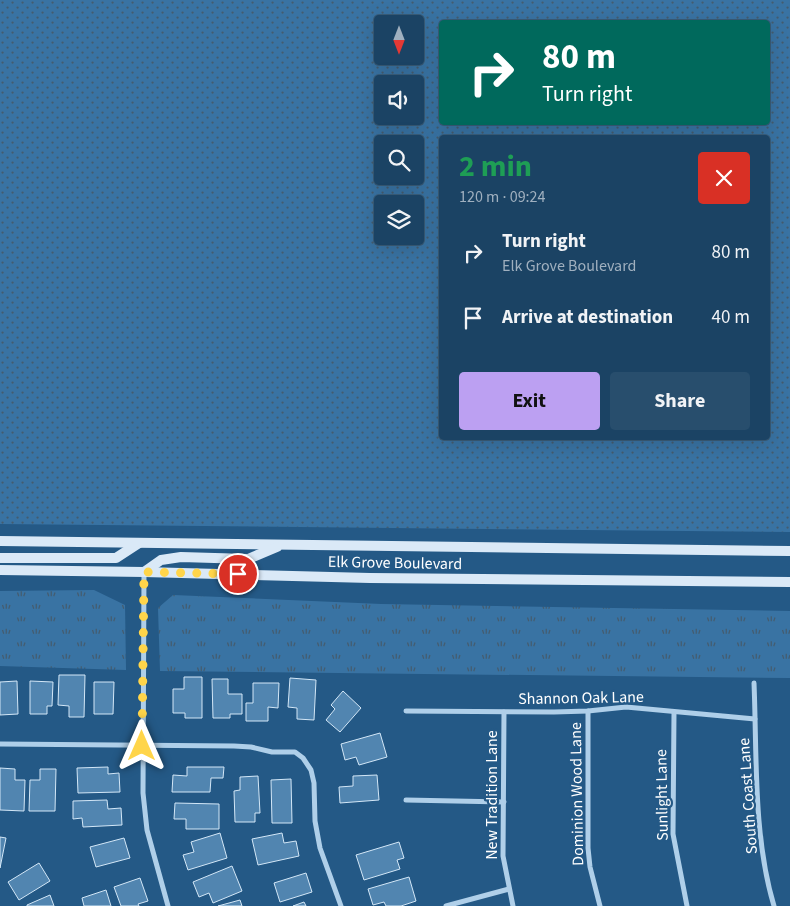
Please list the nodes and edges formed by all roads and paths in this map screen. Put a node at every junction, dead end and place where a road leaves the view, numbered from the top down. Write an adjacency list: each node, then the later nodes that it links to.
1 (0, 541): 2 (main road, Elk Grove Boulevard)
2 (139, 543): 3 (main road, Elk Grove Boulevard); 5 (main road)
3 (282, 544): 4 (main road, Elk Grove Boulevard); 7 (main road)
4 (790, 551)
5 (0, 558)
6 (0, 570): 7 (main road, Elk Grove Boulevard)
7 (144, 572): 8 (main road, Elk Grove Boulevard); 16 (street)
8 (790, 582)
9 (754, 683): 14 (street, South Coast Lane)
10 (406, 711): 12 (street, Shannon Oak Lane)
11 (588, 711): 12 (street, Shannon Oak Lane); 13 (street, Shannon Oak Lane); 24 (street, Dominion Wood Lane)
12 (504, 712): 18 (street, New Tradition Lane)
13 (674, 712): 14 (street, Shannon Oak Lane); 25 (street, Sunlight Lane)
14 (755, 719): 26 (street, South Coast Lane)
15 (0, 744): 16 (street)
16 (142, 746): 20 (street); 21 (street)
17 (406, 800): 18 (street)
18 (504, 802): 19 (street, New Tradition Lane)
19 (509, 889): 22 (street); 23 (street, New Tradition Lane)
20 (168, 906)
21 (341, 906)
22 (446, 906)
23 (513, 906)
24 (600, 906)
25 (687, 906)
26 (774, 906)

